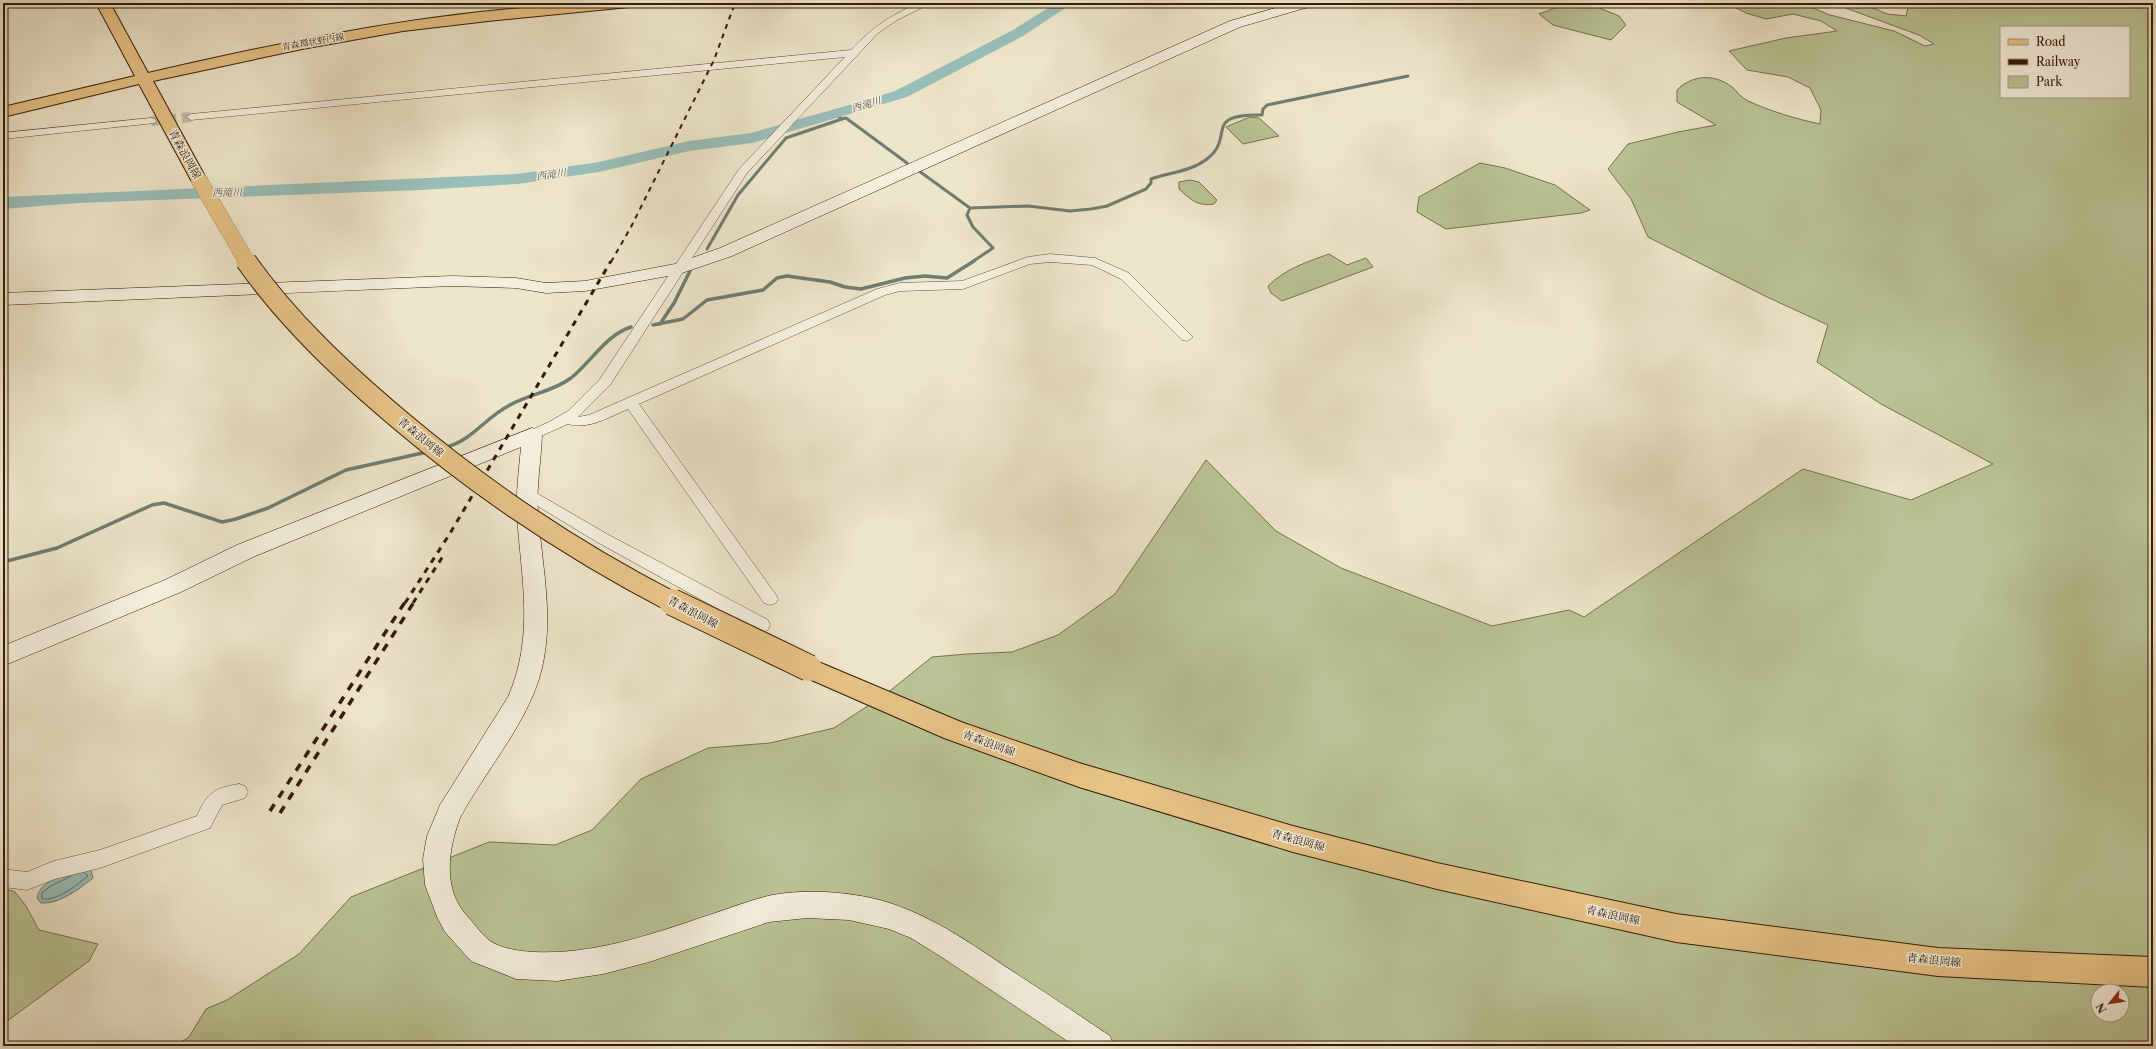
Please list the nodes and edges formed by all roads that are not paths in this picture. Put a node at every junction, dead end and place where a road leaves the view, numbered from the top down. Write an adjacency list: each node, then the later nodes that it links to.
1 (103, 3): 6 (main road, 青森浪岡線)
2 (629, 3): 6 (main road, 青森環状野内線)
3 (926, 3): 5 (street)
4 (1307, 3): 11 (street)
5 (854, 53): 8 (street); 11 (street)
6 (144, 79): 7 (main road, 青森環状野内線); 23 (main road, 青森浪岡線, bridge)
7 (3, 112)
8 (191, 117)
9 (151, 121): 10 (street)
10 (3, 136)
11 (679, 269): 12 (street); 15 (street)
12 (3, 300)
13 (1187, 337): 14 (street)
14 (631, 403): 15 (street); 18 (street)
15 (568, 419): 16 (street)
16 (532, 435): 17 (street); 20 (street)
17 (526, 492): 19 (street); 24 (street)
18 (770, 599)
19 (762, 624)
20 (3, 656)
21 (239, 792): 22 (street)
22 (3, 878)
23 (2153, 972)
24 (1100, 1046)

